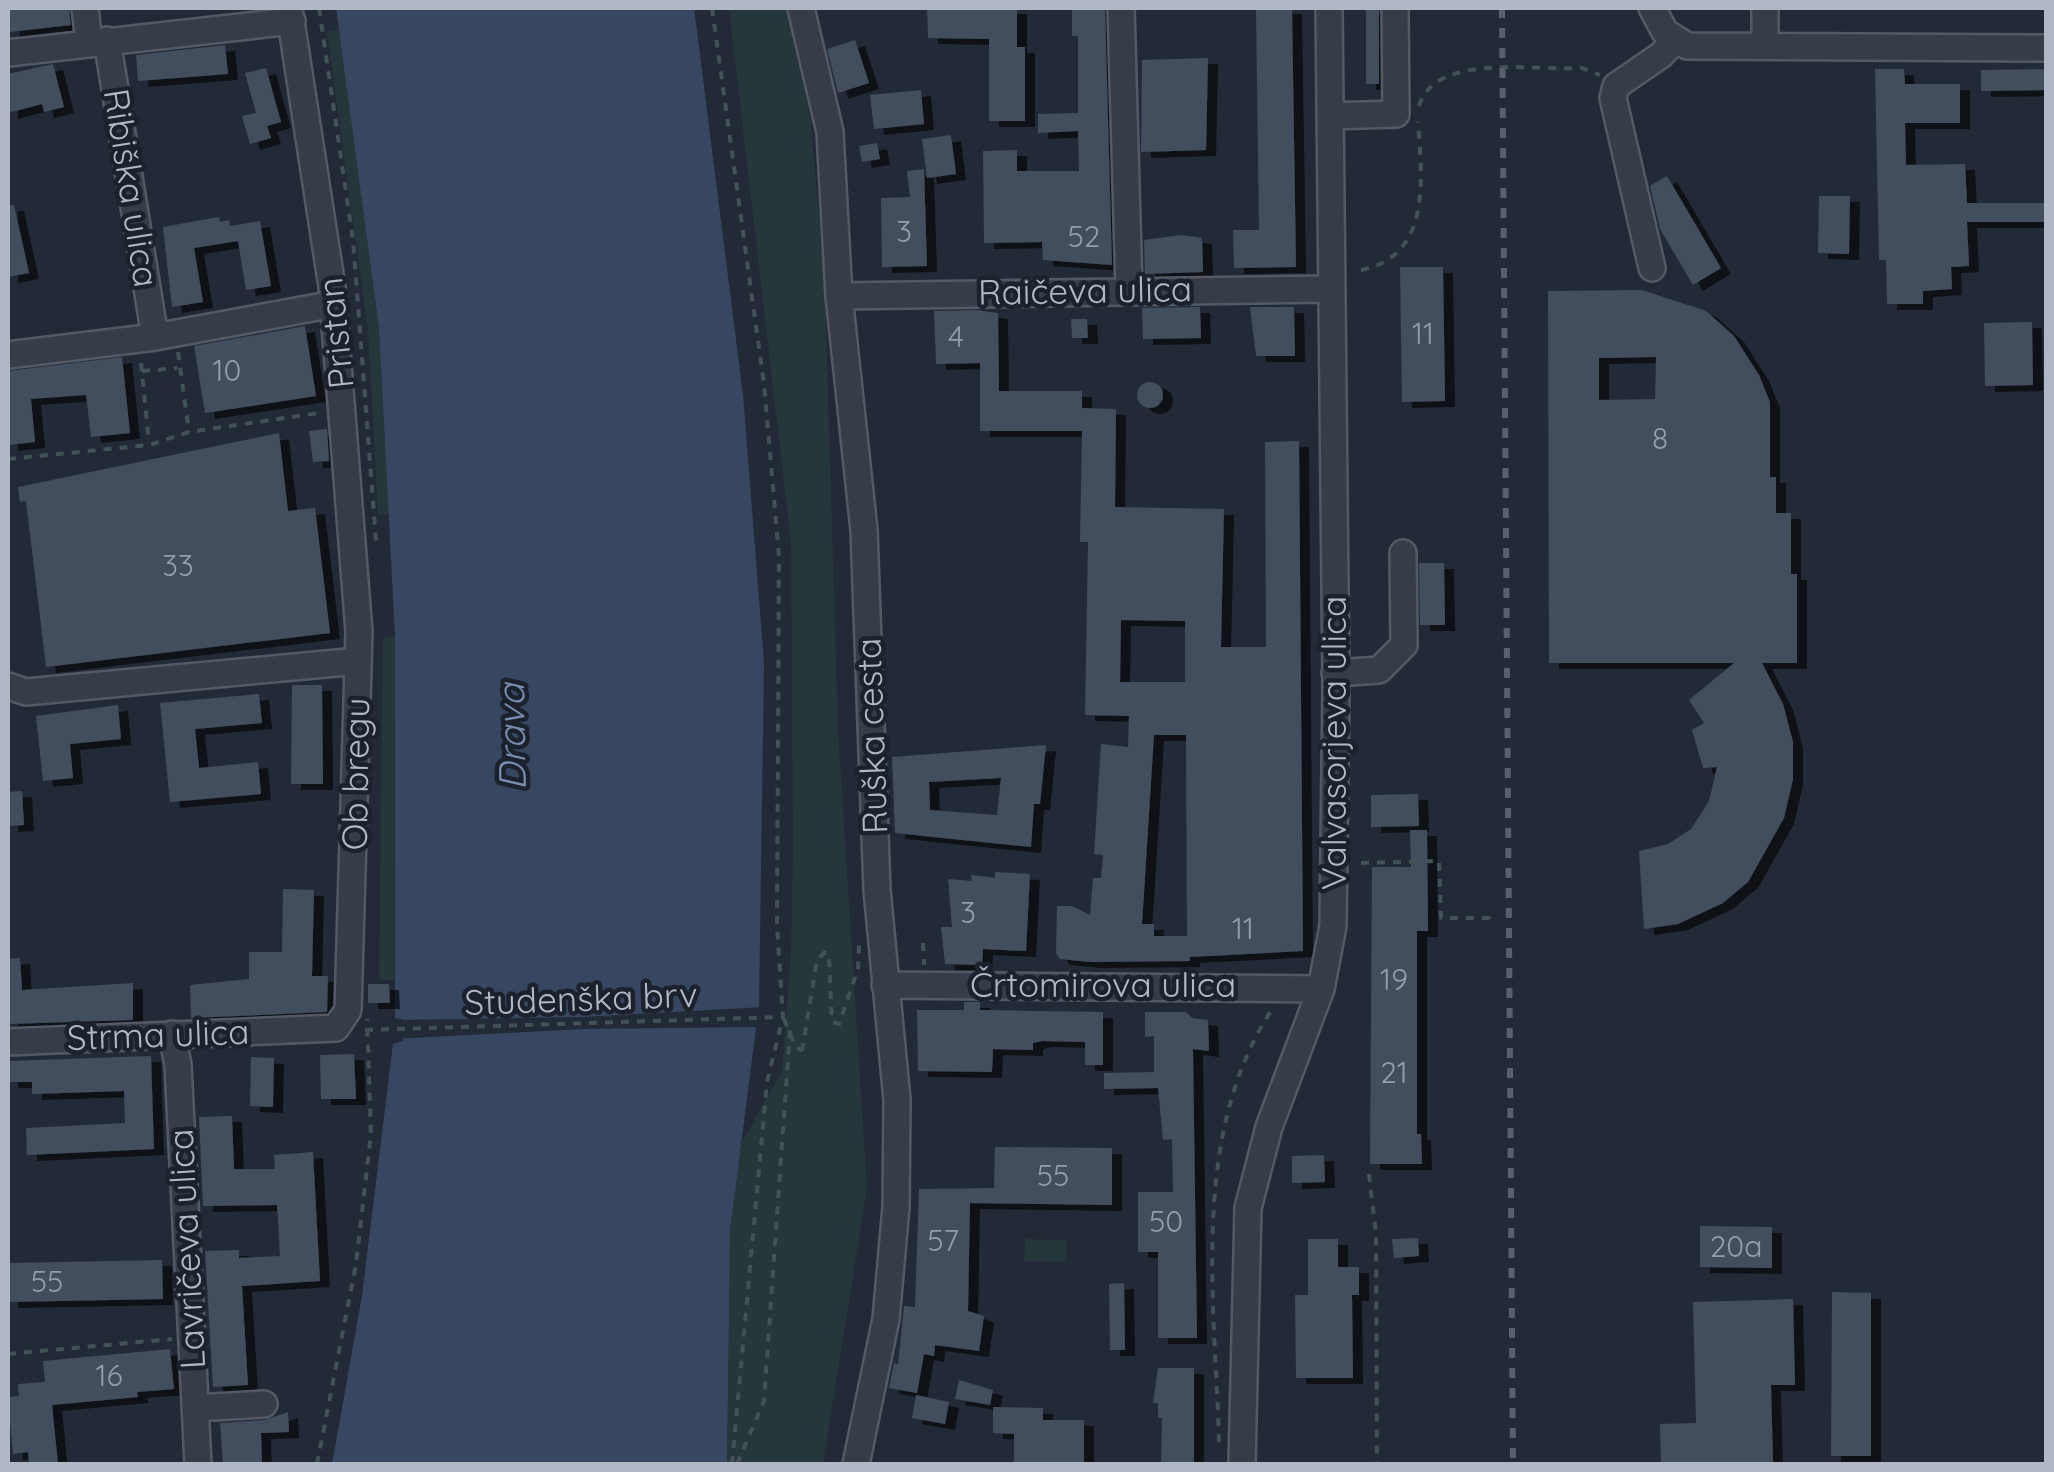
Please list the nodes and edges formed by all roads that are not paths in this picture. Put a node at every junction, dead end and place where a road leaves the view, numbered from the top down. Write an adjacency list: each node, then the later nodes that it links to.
1 (85, 8): 9 (street, Ribiška ulica)
2 (800, 8): 18 (street, Ruška cesta)
3 (1121, 8): 16 (street)
4 (1329, 8): 14 (street, Valvasorjeva ulica)
5 (1395, 8): 14 (street)
6 (1652, 8): 10 (street)
7 (1765, 8): 11 (street)
8 (290, 14): 9 (street); 19 (street, Pristan)
9 (98, 41): 13 (street); 20 (street, Ribiška ulica)
10 (1680, 43): 11 (street); 15 (street)
11 (1765, 46): 12 (street)
12 (2046, 48)
13 (8, 53)
14 (1330, 116): 17 (street, Valvasorjeva ulica)
15 (1652, 268)
16 (1129, 290): 17 (street, Raičeva ulica); 18 (street, Raičeva ulica)
17 (1331, 290): 24 (street, Valvasorjeva ulica)
18 (839, 296): 26 (street, Ruška cesta)
19 (334, 304): 20 (street, Ribiška ulica); 23 (street, Pristan)
20 (156, 336): 21 (street, Ribiška ulica)
21 (8, 355)
22 (1403, 553): 24 (street)
23 (358, 661): 25 (street, Ob bregu); 28 (street, Ob bregu)
24 (1335, 673): 27 (street, Valvasorjeva ulica)
25 (8, 686)
26 (886, 986): 27 (street, Črtomirova ulica); 34 (street, Ruška cesta)
27 (1321, 989): 35 (street, Valvasorjeva ulica)
28 (308, 1030): 29 (street, Strma ulica)
29 (172, 1034): 30 (street, Strma ulica); 32 (street, Lavričeva ulica)
30 (8, 1042)
31 (264, 1404): 32 (street)
32 (195, 1408): 33 (street, Lavričeva ulica)
33 (198, 1464)
34 (856, 1464)
35 (1242, 1464)

